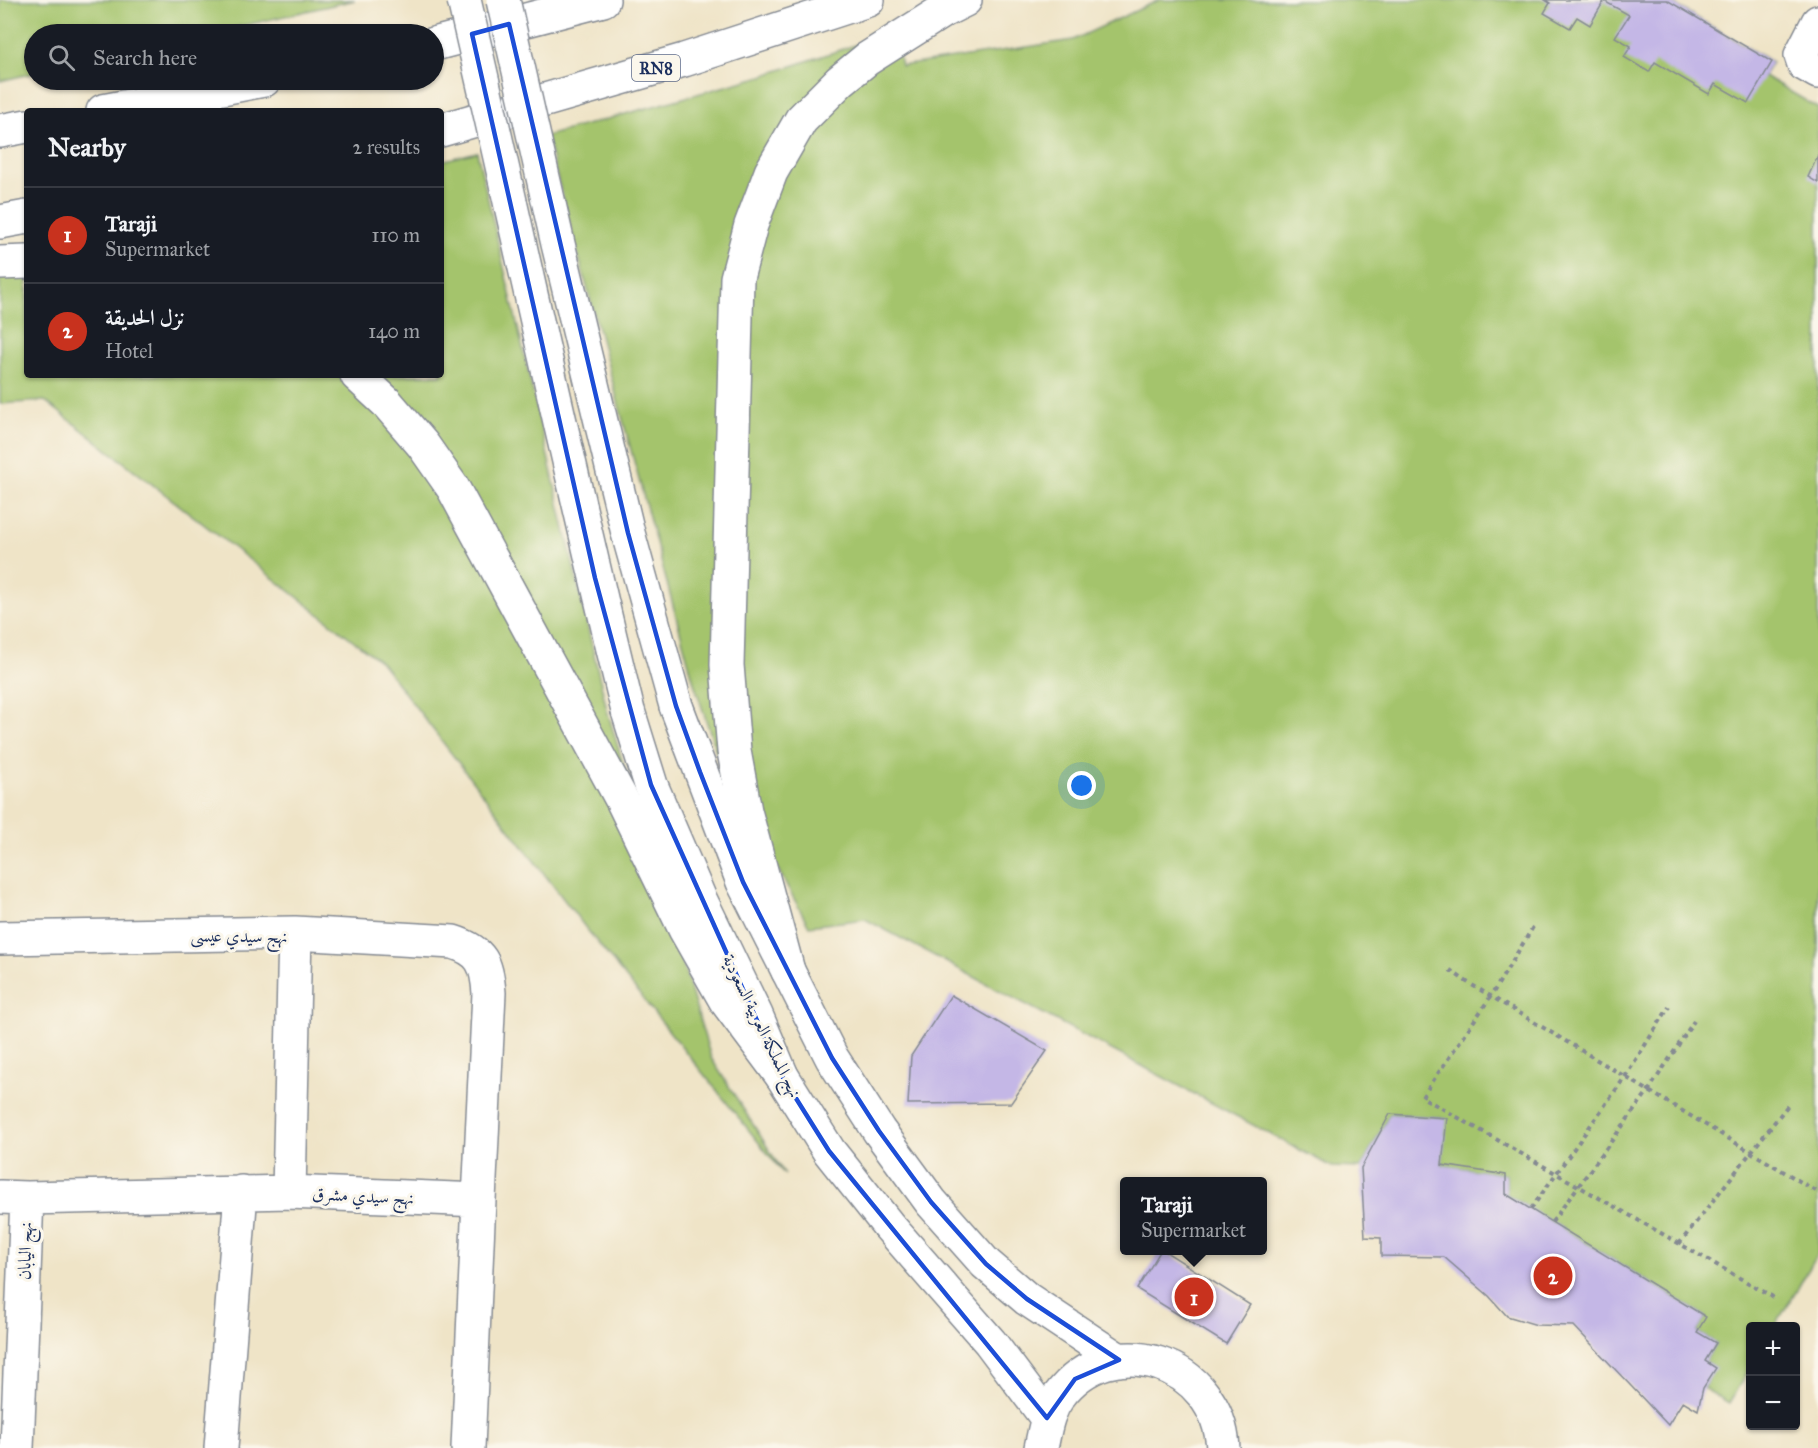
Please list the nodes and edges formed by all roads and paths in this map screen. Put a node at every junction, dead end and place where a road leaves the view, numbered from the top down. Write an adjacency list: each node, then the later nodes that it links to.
1 (464, 0): 27 (main road, نهج المملكة العربية السعودية, bridge)
2 (503, 0): 23 (main road, bridge)
3 (603, 0): 7 (main road)
4 (868, 0): 12 (main road, RN8)
5 (964, 0): 23 (main road)
6 (1818, 22): 8 (main road)
7 (444, 41)
8 (1818, 72)
9 (212, 90): 10 (main road)
10 (119, 108)
11 (24, 127): 13 (main road)
12 (444, 129)
13 (0, 131)
14 (24, 218): 15 (main road)
15 (0, 222)
16 (24, 262): 17 (main road)
17 (0, 263)
18 (360, 378): 27 (main road)
19 (1533, 927): 24 (path)
20 (295, 933): 21 (main road, نهج سيدي عيسى); 36 (main road, نهج سيدي عيسى); 38 (main road)
21 (0, 938)
22 (1450, 970): 24 (path)
23 (788, 971): 43 (main road)
24 (1491, 996): 28 (path); 32 (path)
25 (1669, 1007): 28 (path)
26 (1694, 1021): 29 (path)
27 (782, 1076): 44 (main road, نهج المملكة العربية السعودية)
28 (1625, 1077): 29 (path); 32 (path)
29 (1648, 1090): 31 (path); 33 (path)
30 (1788, 1105): 31 (path)
31 (1751, 1152): 34 (path); 41 (path)
32 (1556, 1174): 33 (path); 39 (path)
33 (1579, 1187): 40 (path); 41 (path)
34 (1816, 1191)
35 (241, 1192): 36 (main road, نهج سيدي مشرق); 37 (main road, نهج سيدي مشرق); 47 (main road)
36 (289, 1192): 38 (main road, نهج سيدي مشرق)
37 (13, 1198): 46 (main road, نهج اليابان)
38 (479, 1200): 48 (main road)
39 (1531, 1209)
40 (1552, 1222)
41 (1679, 1244): 42 (path)
42 (1773, 1297)
43 (1119, 1360): 44 (main road, نهج المملكة العربية السعودية); 45 (main road, نهج المملكة العربية السعودية)
44 (1044, 1433)
45 (1224, 1447)
46 (17, 1448)
47 (221, 1448)
48 (468, 1448)

